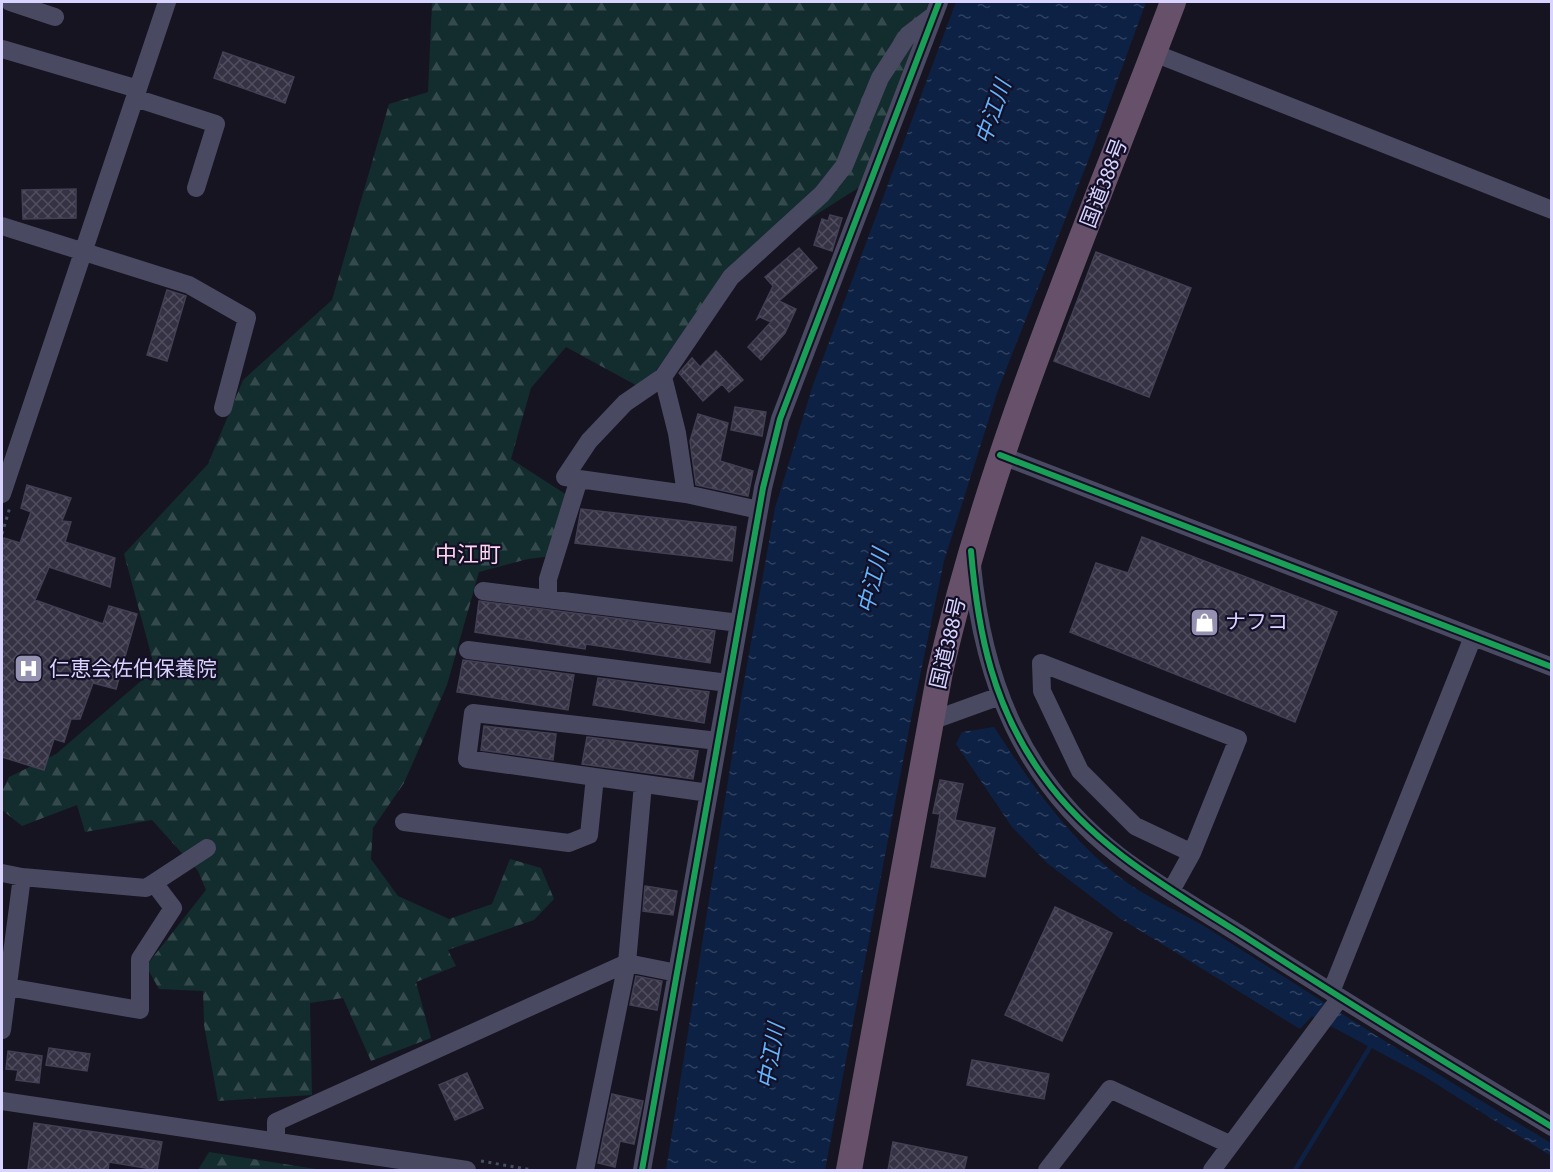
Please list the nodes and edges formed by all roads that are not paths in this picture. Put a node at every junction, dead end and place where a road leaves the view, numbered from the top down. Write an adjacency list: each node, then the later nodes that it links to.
1 (10, 2): 5 (street)
2 (167, 2): 8 (street)
3 (1173, 2): 7 (highway, 国道388号)
4 (937, 8): 13 (street); 19 (street)
5 (55, 17)
6 (2, 49): 8 (street)
7 (1154, 53): 10 (street); 15 (highway, 国道388号)
8 (136, 93): 9 (street); 12 (street)
9 (196, 188)
10 (1551, 210)
11 (2, 226): 12 (street)
12 (82, 253): 14 (street); 17 (street)
13 (663, 377): 16 (street); 18 (street)
14 (223, 408)
15 (1000, 455): 20 (highway, 国道388号); 24 (street)
16 (579, 479): 18 (street); 22 (street)
17 (2, 494)
18 (686, 494): 19 (street)
19 (759, 510): 23 (street)
20 (971, 551): 28 (street); 29 (highway, 国道388号)
21 (483, 591): 22 (street)
22 (548, 599): 23 (street)
23 (739, 623): 27 (street)
24 (1473, 637): 26 (street); 44 (street)
25 (468, 651): 27 (street)
26 (1551, 667)
27 (728, 683): 30 (street)
28 (1000, 696): 29 (street); 40 (street)
29 (931, 721): 53 (highway, 国道388号)
30 (718, 741): 31 (street); 33 (street)
31 (595, 777): 32 (street); 34 (street)
32 (643, 784): 33 (street); 41 (street)
33 (709, 793): 42 (street)
34 (404, 822)
35 (207, 848): 39 (street)
36 (1192, 853): 36 (street); 40 (street)
37 (2, 873): 38 (street)
38 (22, 877): 39 (street); 43 (street)
39 (154, 883): 43 (street)
40 (1172, 890): 44 (street)
41 (627, 963): 42 (street); 48 (street); 51 (street)
42 (677, 973): 52 (street)
43 (4, 987): 45 (street)
44 (1334, 999): 47 (street); 49 (street)
45 (2, 1030)
46 (2, 1101): 48 (street)
47 (1551, 1127)
48 (276, 1140): 50 (street)
49 (1229, 1144): 54 (street); 55 (street)
50 (467, 1170)
51 (585, 1170)
52 (642, 1170)
53 (849, 1170)
54 (1047, 1170)
55 (1212, 1170)

